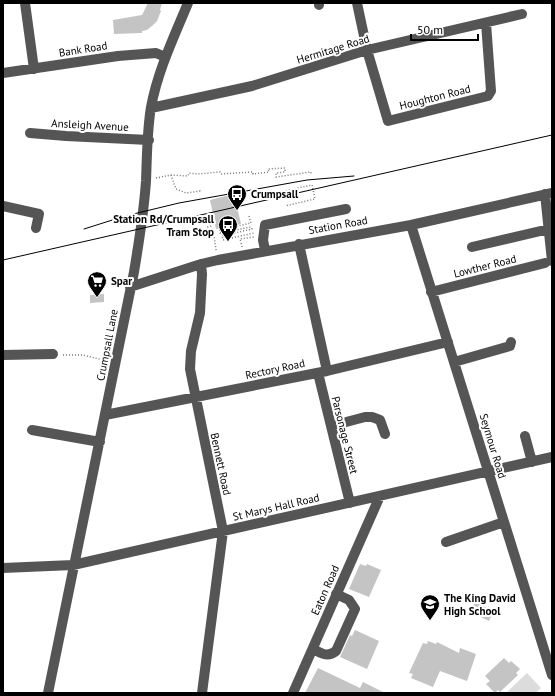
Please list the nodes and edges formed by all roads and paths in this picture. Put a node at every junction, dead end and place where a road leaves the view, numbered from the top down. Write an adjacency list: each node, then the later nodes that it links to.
1 (24, 3): 8 (street)
2 (188, 3): 7 (street, Crumpsall Lane)
3 (357, 3): 6 (street)
4 (522, 14): 5 (street, Hermitage Road)
5 (486, 23): 6 (street, Hermitage Road); 6 (street, Houghton Road)
6 (367, 50): 10 (street, Hermitage Road)
7 (165, 57): 8 (street, Bank Road); 10 (street, Crumpsall Lane)
8 (34, 69): 9 (street, Bank Road)
9 (3, 73)
10 (151, 108): 12 (street, Crumpsall Lane)
11 (30, 132): 12 (street, Ansleigh Avenue)
12 (149, 140): 15 (street, Crumpsall Lane)
13 (311, 174): 14 (path)
14 (171, 175): 15 (path); 20 (path)
15 (146, 180): 36 (street, Crumpsall Lane)
16 (312, 182): 17 (path)
17 (312, 185): 18 (path); 22 (path)
18 (280, 192)
19 (549, 193): 26 (street, Station Road); 28 (street)
20 (200, 194)
21 (3, 206): 27 (street)
22 (285, 206)
23 (346, 209): 31 (street)
24 (249, 216): 32 (path)
25 (212, 224): 33 (path)
26 (411, 225): 29 (street, Station Road); 37 (street, Seymour Road)
27 (36, 228)
28 (549, 229): 30 (street); 34 (street)
29 (299, 244): 31 (street, Station Road); 44 (street, Parsonage Street)
30 (472, 247)
31 (265, 250): 32 (street, Station Road)
32 (244, 255): 33 (street, Station Road)
33 (218, 260): 35 (street, Station Road)
34 (548, 262): 37 (street, Lowther Road)
35 (201, 264): 36 (street, Station Road); 45 (street, Bennett Road)
36 (130, 287): 43 (street, Crumpsall Lane)
37 (431, 292): 38 (street, Seymour Road)
38 (448, 342): 42 (street, Seymour Road); 44 (street, Rectory Road)
39 (511, 342): 42 (street)
40 (3, 354): 41 (street)
41 (53, 354): 43 (path)
42 (454, 362): 54 (street, Seymour Road)
43 (116, 363): 46 (street, Crumpsall Lane)
44 (322, 372): 45 (street, Rectory Road); 47 (street, Parsonage Street)
45 (195, 398): 46 (street, Rectory Road); 58 (street, Bennett Road)
46 (105, 415): 51 (street, Crumpsall Lane)
47 (331, 426): 49 (street); 56 (street, Parsonage Street)
48 (32, 430): 51 (street)
49 (385, 434)
50 (525, 436): 53 (street)
51 (100, 442): 60 (street, Crumpsall Lane)
52 (552, 457): 53 (street, St Marys Hall Road)
53 (532, 462): 54 (street, St Marys Hall Road)
54 (488, 472): 55 (street, St Marys Hall Road); 57 (street, Seymour Road)
55 (380, 496): 56 (street, St Marys Hall Road); 62 (street, Eaton Road)
56 (350, 503): 58 (street, St Marys Hall Road)
57 (504, 522): 59 (street); 64 (street, Seymour Road)
58 (223, 531): 60 (street, St Marys Hall Road); 66 (street, Bennett Road)
59 (446, 542)
60 (73, 565): 61 (street, St Marys Hall Road); 65 (street, Crumpsall Lane)
61 (3, 568)
62 (336, 594): 63 (street, Eaton Road); 63 (street)
63 (313, 649): 67 (street, Eaton Road)
64 (552, 675)
65 (48, 693)
66 (202, 693)
67 (293, 693)

